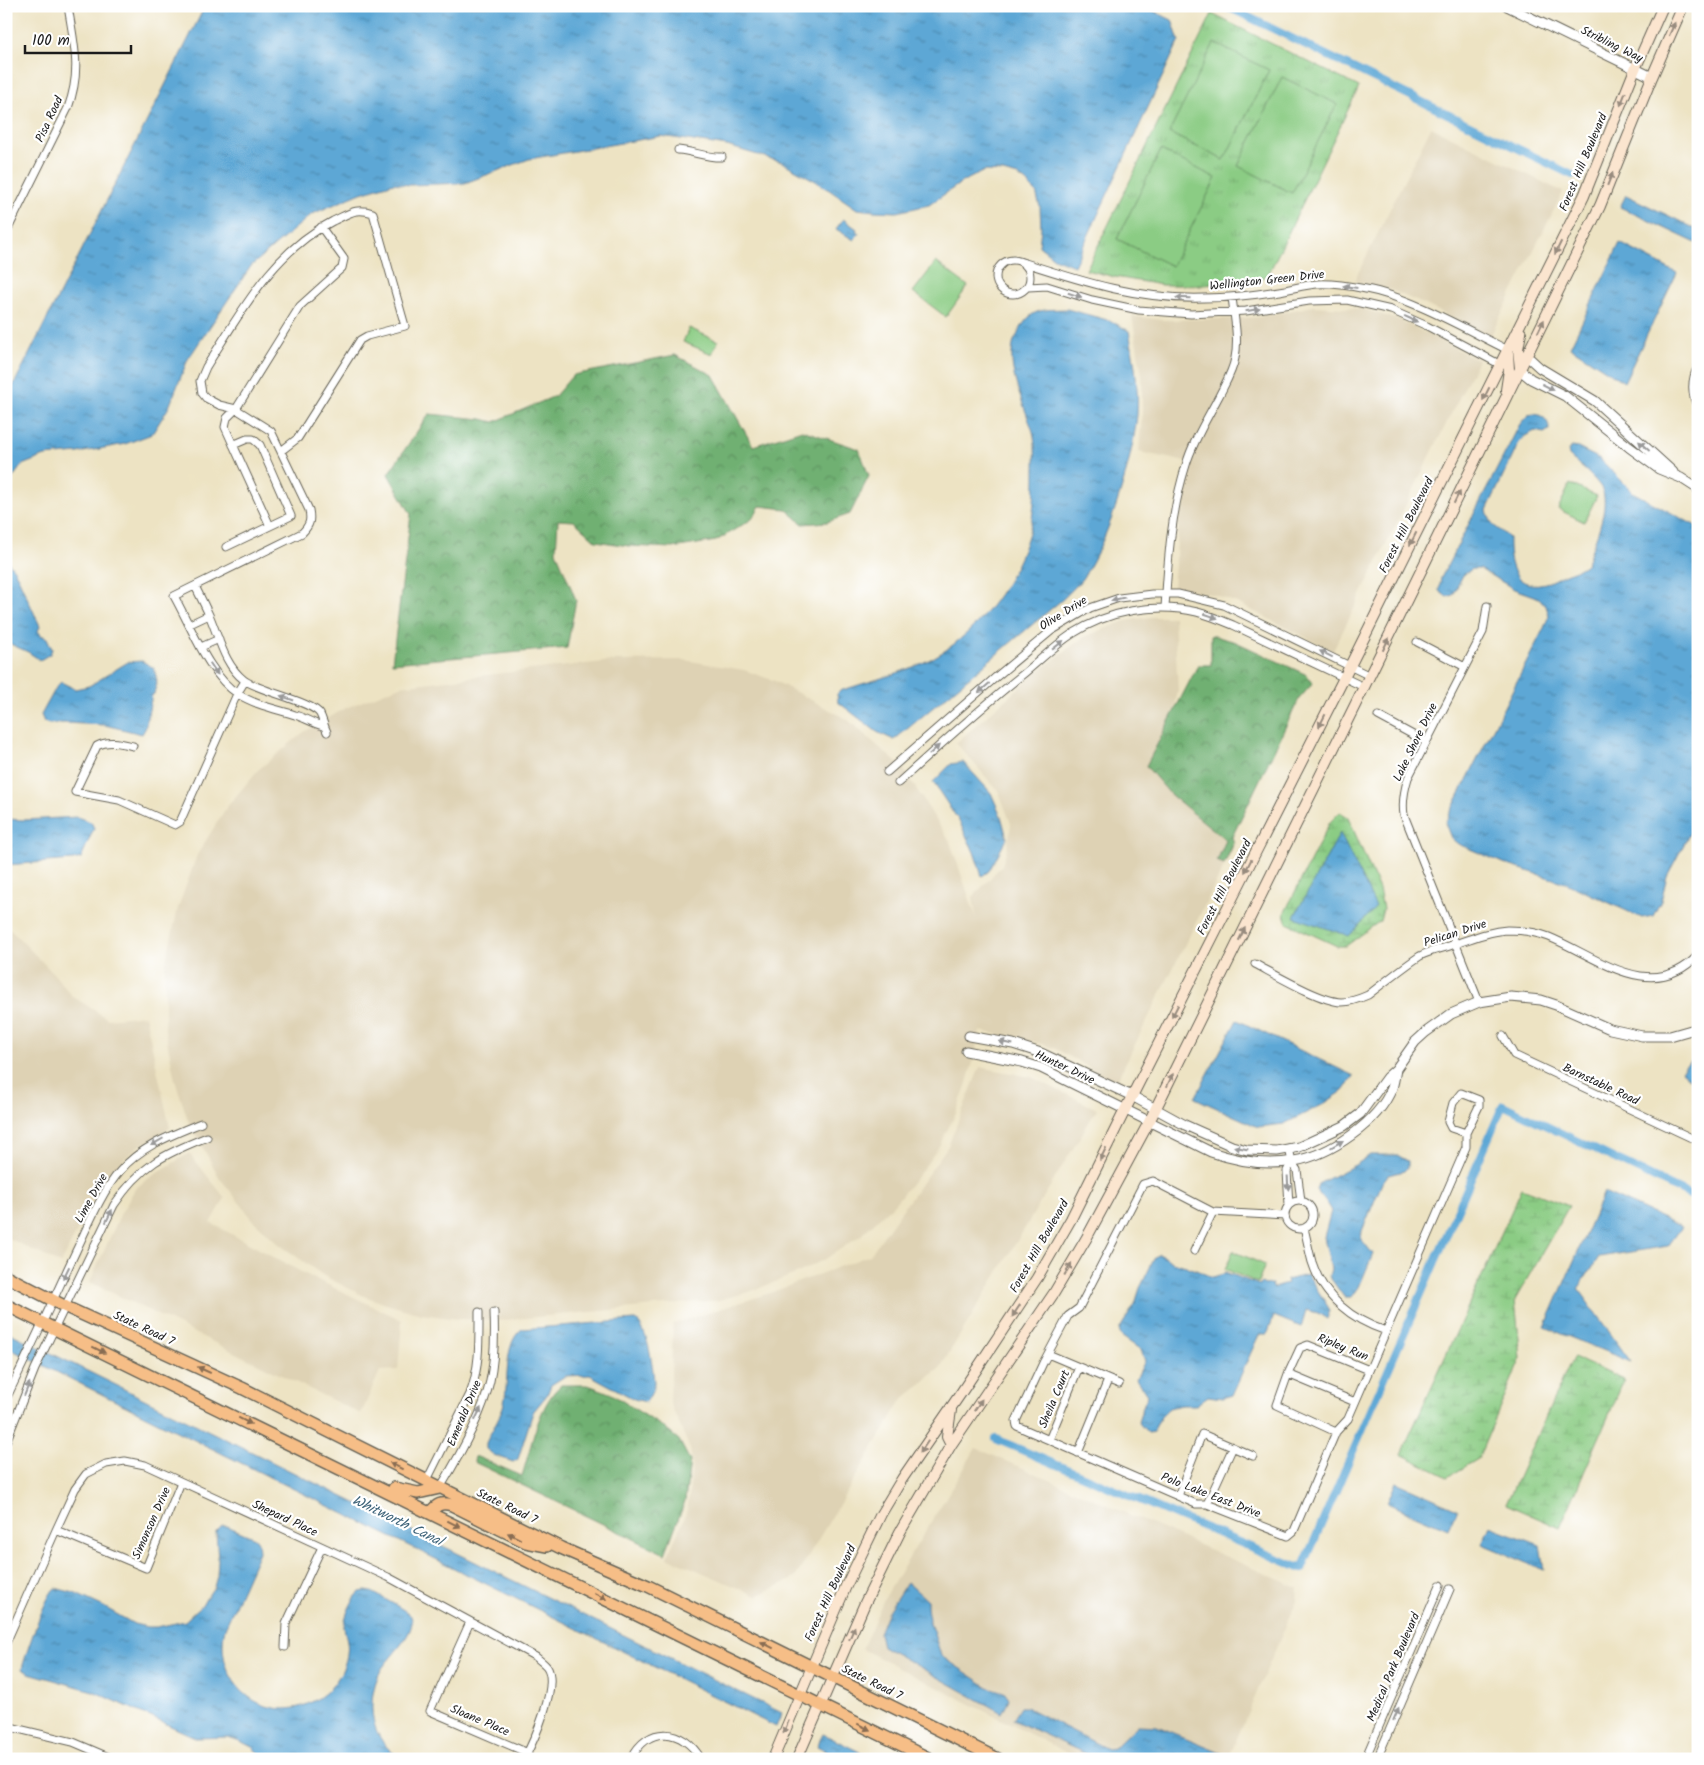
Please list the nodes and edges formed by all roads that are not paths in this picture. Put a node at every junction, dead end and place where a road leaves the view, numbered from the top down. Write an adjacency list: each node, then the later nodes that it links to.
1 (68, 6): 10 (street, Pisa Road)
2 (1508, 6): 5 (street, Stribling Way)
3 (1663, 6): 5 (main road, Forest Hill Boulevard)
4 (1683, 6): 6 (main road, one-way to 4)
5 (1635, 69): 6 (street, Stribling Way); 17 (main road, Forest Hill Boulevard, one-way to 17)
6 (1652, 77): 19 (main road, one-way to 6)
7 (678, 150): 8 (street)
8 (722, 157)
9 (321, 227): 25 (street); 25 (street); 27 (street)
10 (6, 233)
11 (1019, 261): 12 (street); 12 (street); 14 (street, Wellington Green Drive, one-way to 11)
12 (1028, 287): 16 (street, Wellington Green Drive, one-way to 16)
13 (1300, 287): 14 (street, Wellington Green Drive); 15 (street); 18 (street, Wellington Green Drive, one-way to 13)
14 (1232, 297): 16 (street)
15 (1302, 302): 16 (street, Wellington Green Drive, one-way to 15); 20 (street, Wellington Green Drive, one-way to 20)
16 (1234, 312): 33 (street)
17 (1526, 313): 18 (main road, Forest Hill Boulevard); 22 (main road)
18 (1508, 350): 20 (main road, Forest Hill Boulevard); 23 (main road)
19 (1527, 356): 22 (main road); 28 (street, one-way to 19)
20 (1501, 365): 41 (main road, Forest Hill Boulevard, one-way to 41)
21 (1698, 367): 24 (street)
22 (1520, 370): 23 (main road); 28 (street, one-way to 28)
23 (1504, 401): 43 (main road, one-way to 23)
24 (1698, 407)
25 (236, 410): 26 (street); 27 (street)
26 (233, 444): 30 (street); 30 (street)
27 (281, 451): 32 (street)
28 (1681, 478): 29 (street)
29 (1698, 489)
30 (270, 526): 31 (street)
31 (226, 547)
32 (195, 586): 36 (street); 37 (street)
33 (1166, 594): 35 (street); 41 (street, Olive Drive, one-way to 33); 51 (street, Olive Drive, one-way to 51)
34 (1487, 606): 42 (street, Lake Shore Drive)
35 (1165, 608): 44 (street, Olive Drive, one-way to 44); 52 (street, Olive Drive, one-way to 35)
36 (209, 615): 37 (street); 38 (street)
37 (190, 624): 40 (street)
38 (218, 638): 40 (street); 45 (street)
39 (1417, 642): 42 (street)
40 (201, 647): 47 (street, one-way to 47)
41 (1350, 666): 43 (street, Olive Drive); 44 (main road, Forest Hill Boulevard)
42 (1465, 666): 49 (street, Lake Shore Drive)
43 (1370, 676): 46 (main road)
44 (1344, 677): 46 (street, Olive Drive); 62 (main road, Forest Hill Boulevard, one-way to 62)
45 (245, 681): 47 (street); 47 (street, one-way to 45)
46 (1364, 688): 63 (main road, one-way to 46)
47 (237, 694): 50 (street)
48 (1378, 716): 49 (street)
49 (1426, 742): 53 (street, Lake Shore Drive)
50 (133, 746)
51 (888, 772)
52 (898, 783)
53 (1456, 944): 54 (street, Pelican Drive); 55 (street, Pelican Drive); 56 (street, Lake Shore Drive)
54 (1698, 956)
55 (1255, 964)
56 (1479, 1002): 57 (street); 61 (street)
57 (1698, 1028)
58 (969, 1036): 62 (street, Hunter Drive, one-way to 58)
59 (1503, 1036): 69 (street, Barnstable Road)
60 (966, 1051): 64 (street, Hunter Drive)
61 (1396, 1069): 70 (street, Hunter Drive); 71 (street, Hunter Drive, one-way to 61)
62 (1132, 1096): 63 (street, Hunter Drive); 64 (main road, Forest Hill Boulevard)
63 (1155, 1109): 65 (main road); 70 (street, Hunter Drive, one-way to 63)
64 (1124, 1110): 65 (street, Hunter Drive); 95 (main road, Forest Hill Boulevard, one-way to 95)
65 (1149, 1122): 71 (street, Hunter Drive); 99 (main road, one-way to 65)
66 (201, 1123): 79 (street, Lime Drive, one-way to 79)
67 (1466, 1133): 67 (street, Polo Lake East Drive); 86 (street, Polo Lake East Drive)
68 (207, 1137): 81 (street, Lime Drive, one-way to 68)
69 (1698, 1141)
70 (1289, 1148): 71 (street)
71 (1292, 1162): 72 (street); 73 (street, one-way to 73)
72 (1301, 1201): 73 (street); 76 (street)
73 (1289, 1205): 75 (street)
74 (1213, 1212): 75 (street, Polo Lake East Drive); 77 (street); 87 (street, Polo Lake East Drive)
75 (1285, 1216): 76 (street)
76 (1304, 1228): 86 (street)
77 (1194, 1251)
78 (6, 1276): 79 (main road, State Road 7)
79 (53, 1300): 81 (main road, State Road 7); 84 (street, Lime Drive)
80 (6, 1305): 84 (main road)
81 (66, 1307): 85 (street, Lime Drive); 105 (main road, State Road 7, one-way to 81)
82 (480, 1312): 105 (street, Emerald Drive)
83 (494, 1312): 106 (street, Emerald Drive, one-way to 83)
84 (42, 1323): 85 (main road); 93 (street, Lime Drive)
85 (56, 1329): 98 (street, Lime Drive, one-way to 85); 103 (main road, one-way to 103)
86 (1386, 1331): 89 (street, Polo Lake East Drive)
87 (1048, 1354): 88 (street); 97 (street, Polo Lake East Drive)
88 (1079, 1367): 91 (street); 97 (street, Sheila Court)
89 (1369, 1370): 90 (street, Ripley Run); 94 (street, Polo Lake East Drive)
90 (1288, 1374): 94 (street); 96 (street)
91 (1108, 1380): 92 (street); 101 (street)
92 (1118, 1384)
93 (6, 1399)
94 (1355, 1402): 96 (street, Polo Lake East Drive)
95 (952, 1407): 99 (main road); 118 (main road, Forest Hill Boulevard, one-way to 118)
96 (1336, 1432): 108 (street, Polo Lake East Drive)
97 (1049, 1440): 101 (street, Polo Lake East Drive)
98 (6, 1442)
99 (951, 1445): 119 (main road, one-way to 99)
100 (1233, 1447): 102 (street); 107 (street); 108 (street)
101 (1078, 1453): 107 (street, Polo Lake East Drive)
102 (1252, 1456)
103 (361, 1478): 106 (main road); 109 (main road)
104 (181, 1482): 110 (street, Shepard Place); 110 (street, Simonson Drive); 111 (street, Shepard Place)
105 (426, 1482): 106 (main road, State Road 7)
106 (440, 1488): 112 (main road, State Road 7)
107 (1178, 1496): 108 (street, Polo Lake East Drive)
108 (1207, 1504)
109 (430, 1513): 112 (main road, one-way to 109); 120 (main road, one-way to 120)
110 (56, 1530): 116 (street, Shepard Place)
111 (322, 1547): 115 (street, Shepard Place); 117 (street)
112 (561, 1548): 118 (main road, State Road 7, one-way to 112)
113 (1440, 1585): 131 (street, Medical Park Boulevard)
114 (1450, 1589): 132 (street, Medical Park Boulevard, one-way to 114)
115 (470, 1622): 123 (street, Shepard Place); 123 (street, Sloane Place)
116 (6, 1643)
117 (285, 1647)
118 (811, 1667): 119 (main road, State Road 7); 120 (main road, Forest Hill Boulevard)
119 (833, 1678): 121 (main road); 130 (main road, State Road 7)
120 (800, 1696): 121 (main road); 127 (main road, Forest Hill Boulevard, one-way to 127)
121 (820, 1706): 128 (main road); 129 (main road, one-way to 129)
122 (6, 1726): 124 (street)
123 (526, 1756)
124 (114, 1759)
125 (631, 1759): 126 (street)
126 (701, 1759)
127 (773, 1759)
128 (797, 1759)
129 (930, 1759)
130 (998, 1759)
131 (1366, 1759)
132 (1377, 1759)

